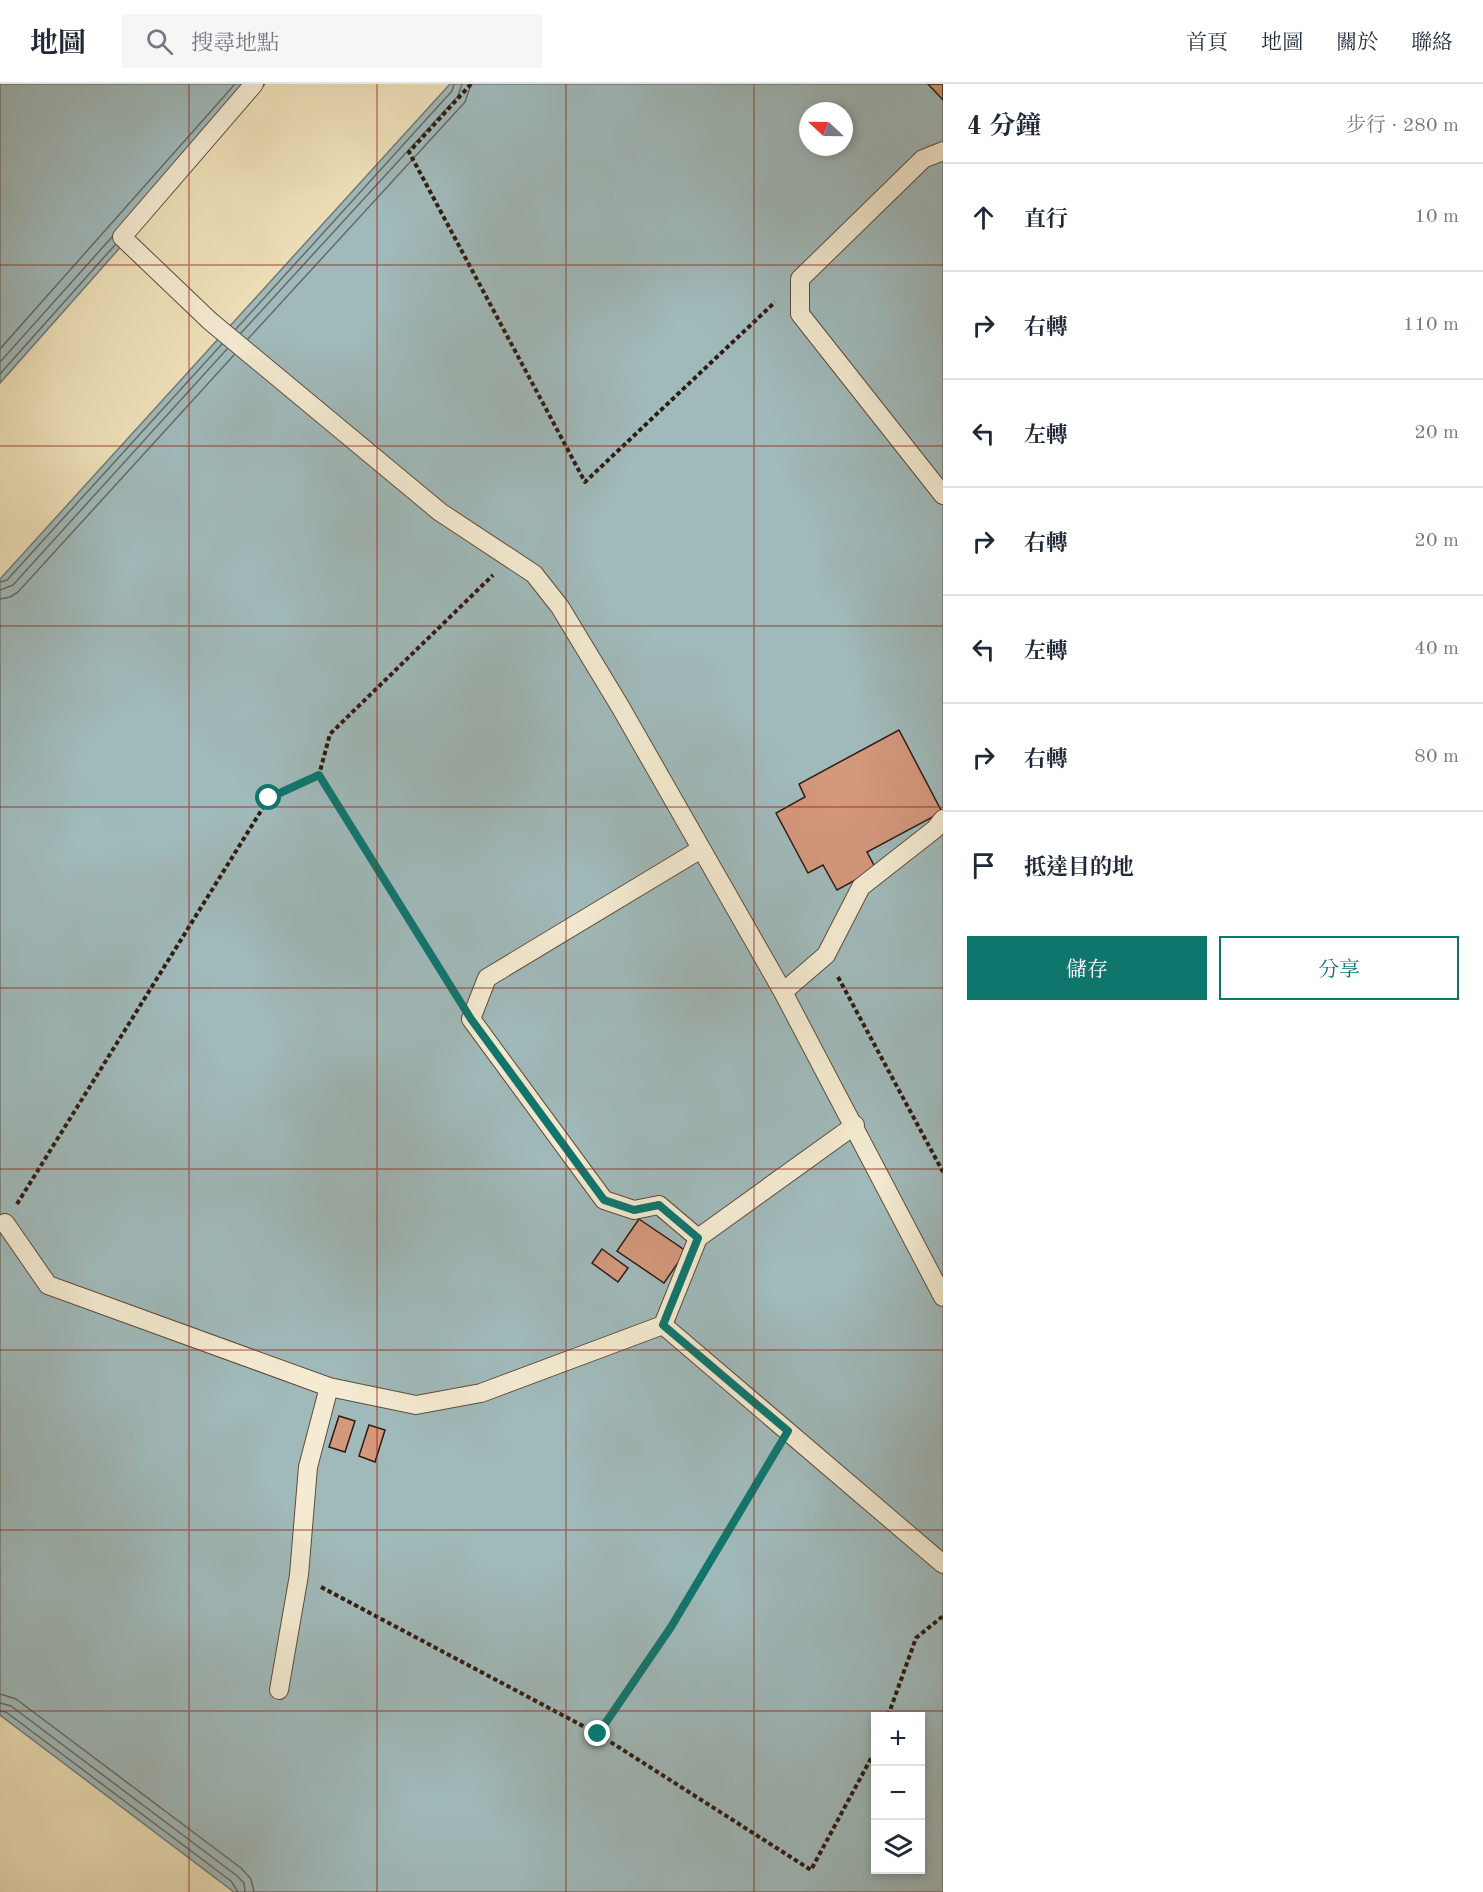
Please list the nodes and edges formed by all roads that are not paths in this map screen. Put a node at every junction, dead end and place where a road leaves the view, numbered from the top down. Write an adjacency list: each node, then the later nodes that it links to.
1 (254, 84): 5 (lane)
2 (943, 151): 3 (lane)
3 (943, 495)
4 (943, 819): 6 (lane)
5 (701, 849): 6 (lane); 9 (lane)
6 (783, 992): 7 (lane)
7 (855, 1125): 9 (lane); 10 (lane)
8 (5, 1223): 12 (lane)
9 (698, 1238): 11 (lane)
10 (943, 1297)
11 (663, 1325): 12 (lane); 13 (lane)
12 (329, 1387): 14 (lane)
13 (943, 1564)
14 (279, 1690)

